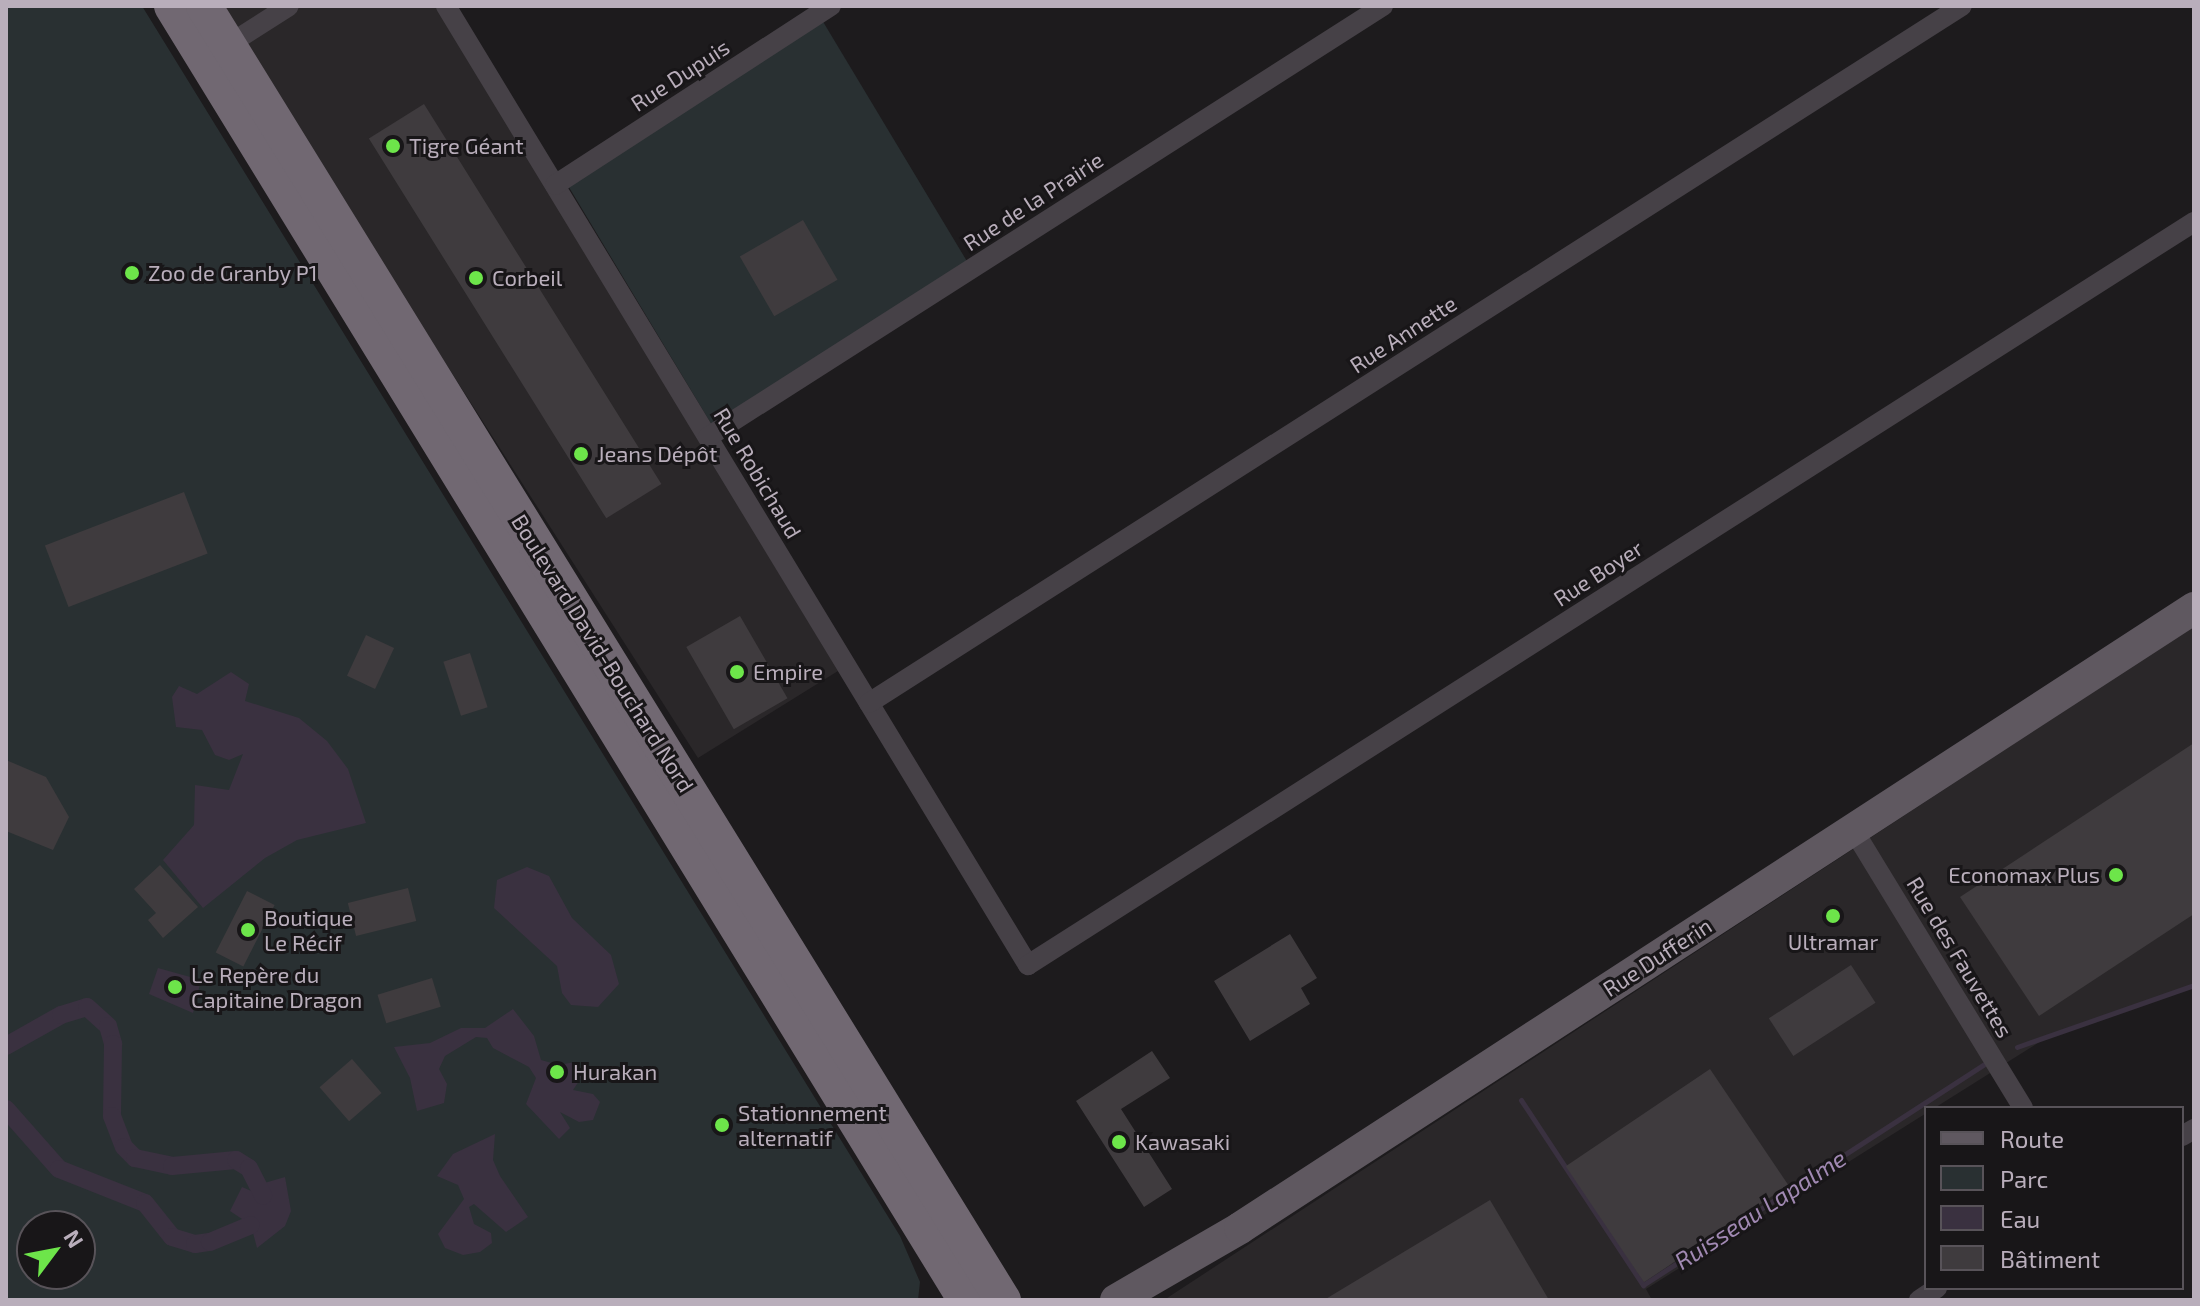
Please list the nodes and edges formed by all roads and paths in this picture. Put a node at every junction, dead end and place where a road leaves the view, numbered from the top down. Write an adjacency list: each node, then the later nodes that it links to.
1 (172, 6): 17 (highway, Boulevard David-Bouchard Nord)
2 (204, 6): 8 (highway, Boulevard David-Bouchard Nord)
3 (289, 6): 8 (street)
4 (446, 6): 9 (street, Rue Robichaud)
5 (831, 6): 9 (street, Rue Dupuis)
6 (1383, 6): 11 (street, Rue de la Prairie)
7 (1962, 6): 13 (street, Rue Annette)
8 (228, 45): 20 (highway, Boulevard David-Bouchard Nord)
9 (555, 185): 11 (street, Rue Robichaud)
10 (2194, 222): 15 (street, Rue Boyer)
11 (708, 437): 13 (street, Rue Robichaud)
12 (2194, 608): 14 (main road, Rue Dufferin)
13 (869, 703): 15 (street, Rue Robichaud)
14 (1854, 831): 16 (street, Rue des Fauvettes); 21 (main road, Rue Dufferin)
15 (1028, 965)
16 (2022, 1106)
17 (919, 1224): 18 (highway); 19 (highway, Boulevard David-Bouchard Nord)
18 (937, 1300)
19 (966, 1300)
20 (1003, 1300)
21 (1116, 1300)

